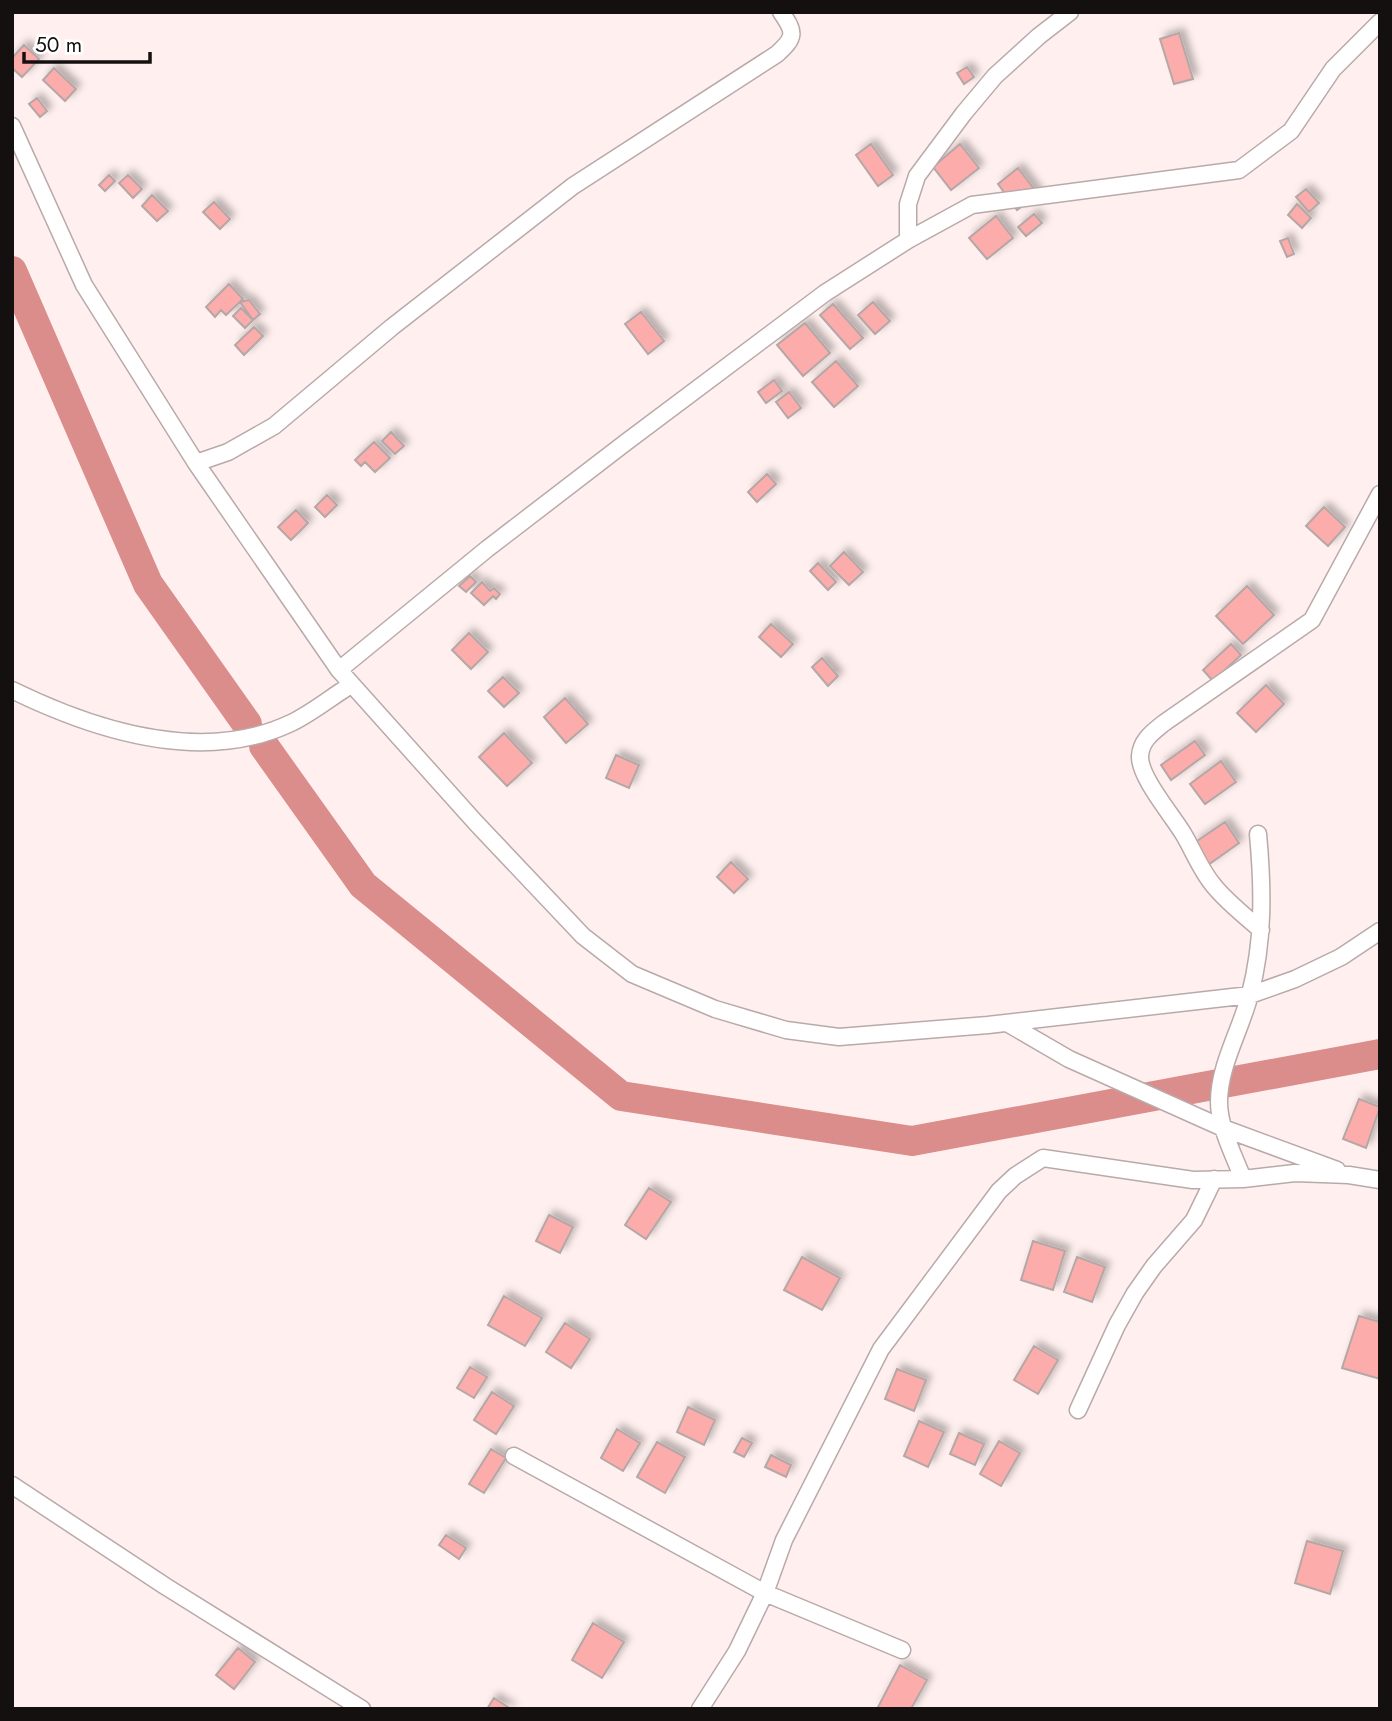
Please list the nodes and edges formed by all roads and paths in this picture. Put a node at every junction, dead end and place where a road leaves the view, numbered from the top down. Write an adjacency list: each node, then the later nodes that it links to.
1 (781, 12): 6 (street)
2 (1070, 12): 5 (street)
3 (1380, 22): 5 (street)
4 (12, 127): 6 (street)
5 (908, 240): 8 (street)
6 (196, 463): 8 (street)
7 (1380, 494): 12 (street)
8 (339, 670): 9 (street)
9 (351, 685): 10 (street); 15 (street)
10 (12, 690)
11 (1258, 834): 12 (street)
12 (1261, 930): 14 (street)
13 (1380, 931): 14 (street)
14 (1250, 995): 15 (street); 16 (street)
15 (1007, 1023): 16 (street)
16 (1223, 1128): 17 (street); 19 (street)
17 (1349, 1175): 19 (street); 20 (street)
18 (1214, 1179): 19 (street); 21 (street); 24 (street)
19 (1243, 1179)
20 (1380, 1180)
21 (1078, 1410)
22 (514, 1456): 24 (street)
23 (12, 1485): 26 (street)
24 (765, 1593): 25 (street); 27 (street)
25 (902, 1650)
26 (362, 1709)
27 (700, 1709)

